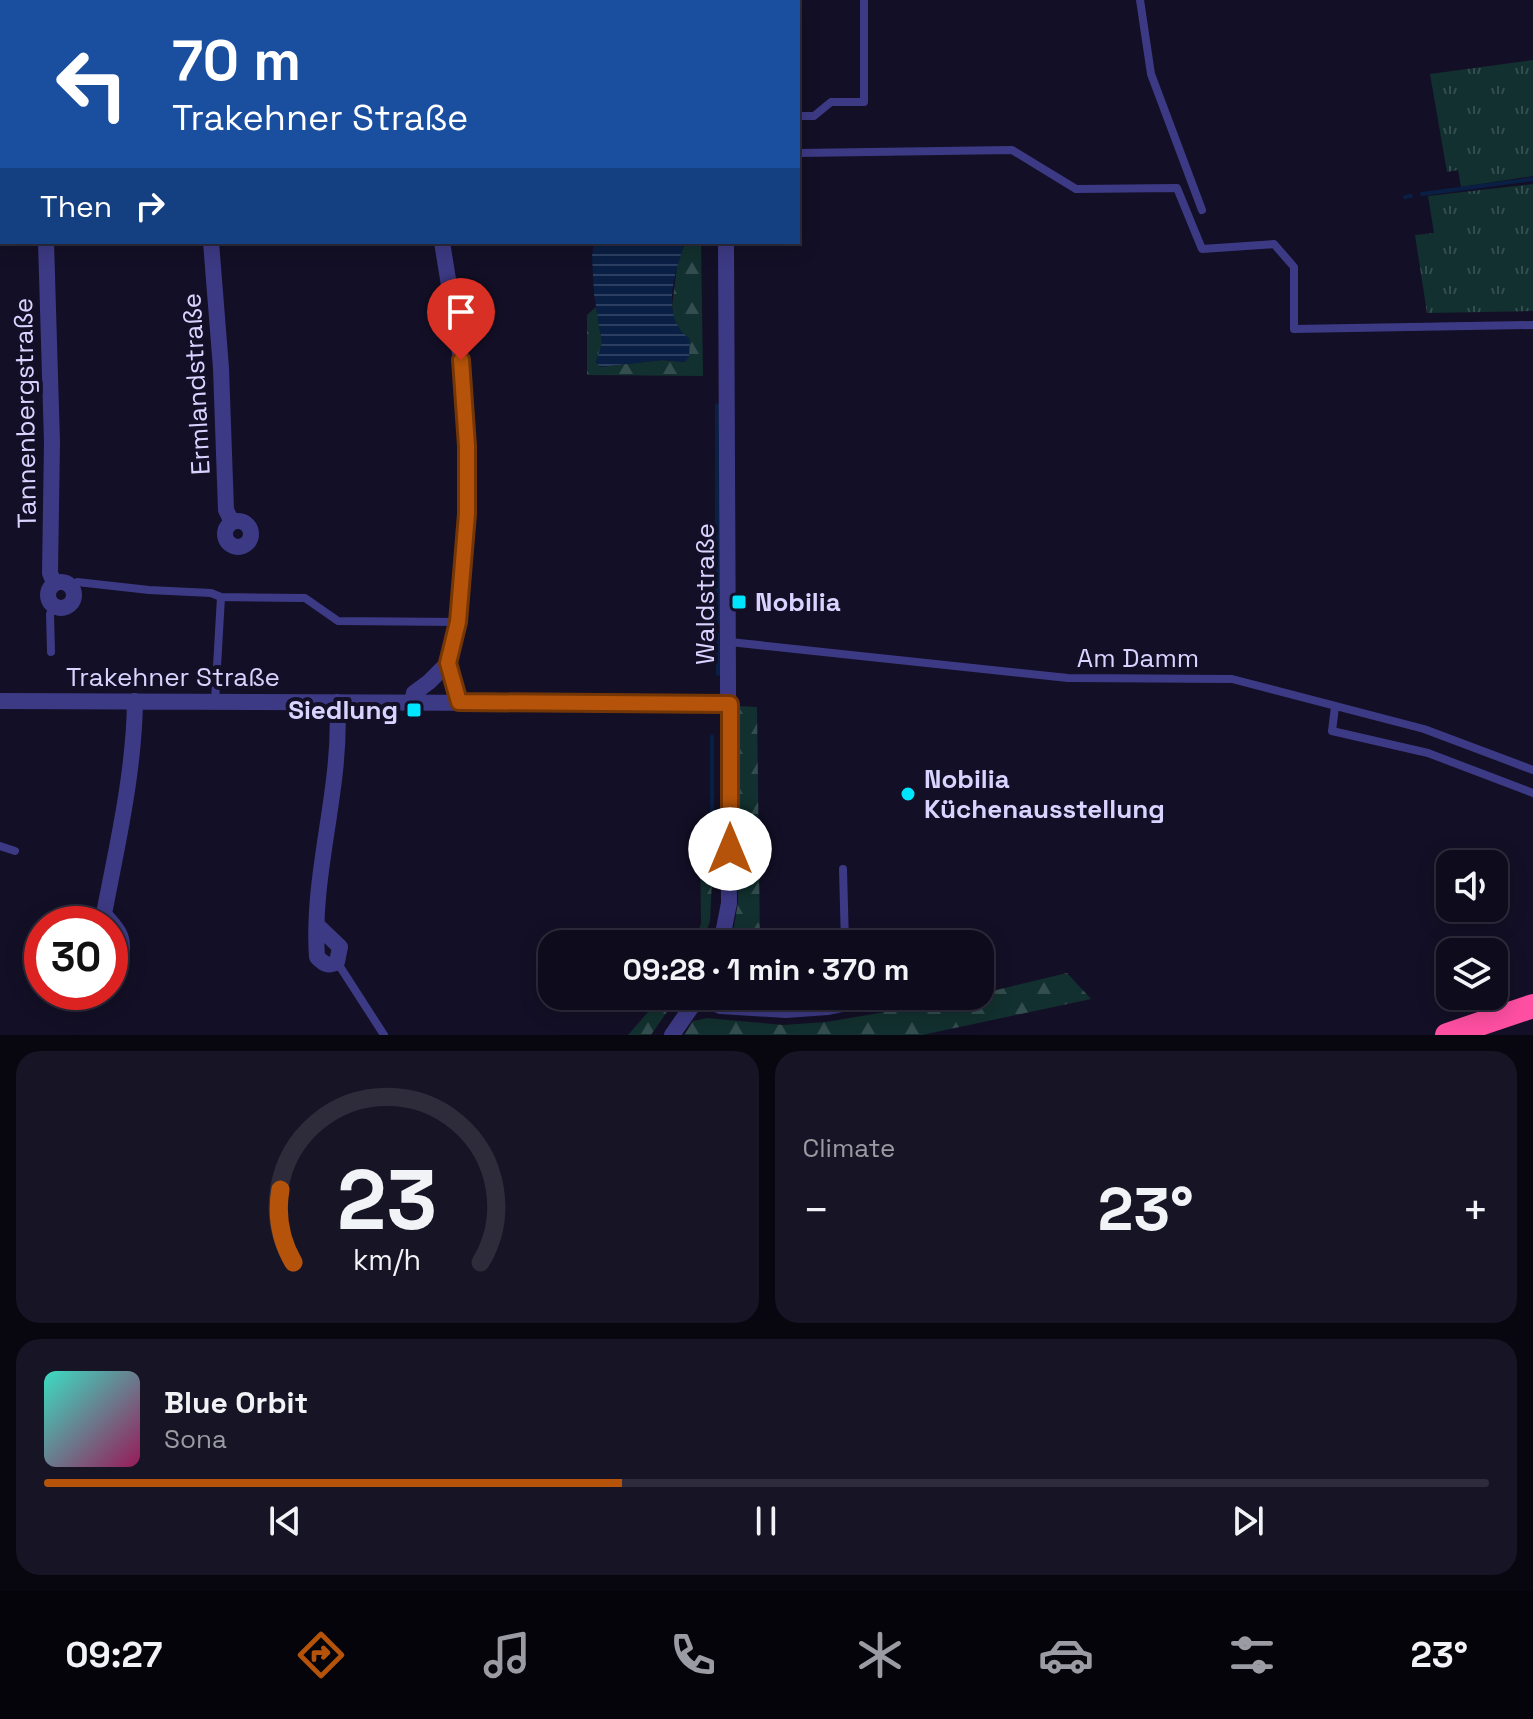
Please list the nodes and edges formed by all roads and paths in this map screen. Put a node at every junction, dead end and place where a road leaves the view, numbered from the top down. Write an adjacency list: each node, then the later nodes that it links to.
1 (864, 0): 3 (lane)
2 (1140, 0): 5 (lane)
3 (800, 116)
4 (800, 153): 10 (lane)
5 (1202, 210)
6 (46, 244): 12 (street, Tannenbergstraße)
7 (211, 244): 11 (street, Ermlandstraße)
8 (442, 244): 15 (street)
9 (726, 244): 16 (street, Waldstraße)
10 (1533, 325)
11 (232, 522)
12 (62, 584): 13 (lane); 14 (street, Tannenbergstraße)
13 (221, 597): 15 (lane); 21 (lane)
14 (54, 607): 17 (lane)
15 (458, 622): 18 (street)
16 (730, 642): 25 (street, Waldstraße); 26 (lane, Am Damm)
17 (51, 652)
18 (448, 663): 23 (street); 24 (street)
19 (0, 701): 20 (street, Trakehner Straße)
20 (135, 701): 21 (street, Trakehner Straße); 32 (street)
21 (215, 701): 22 (street, Trakehner Straße)
22 (337, 702): 23 (street, Trakehner Straße); 35 (street)
23 (412, 702): 24 (street, Trakehner Straße)
24 (459, 702): 25 (street, Trakehner Straße)
25 (730, 704): 33 (street, Waldstraße)
26 (1335, 707): 27 (lane, Am Damm); 28 (lane)
27 (1533, 770)
28 (1533, 793)
29 (0, 846): 30 (lane)
30 (15, 851)
31 (843, 869): 34 (lane)
32 (105, 906)
33 (724, 930)
34 (845, 930)
35 (337, 962): 40 (lane)
36 (1533, 1006): 42 (highway)
37 (690, 1010): 41 (street)
38 (720, 1010): 39 (lane)
39 (820, 1010)
40 (384, 1035)
41 (672, 1035)
42 (1447, 1035)

